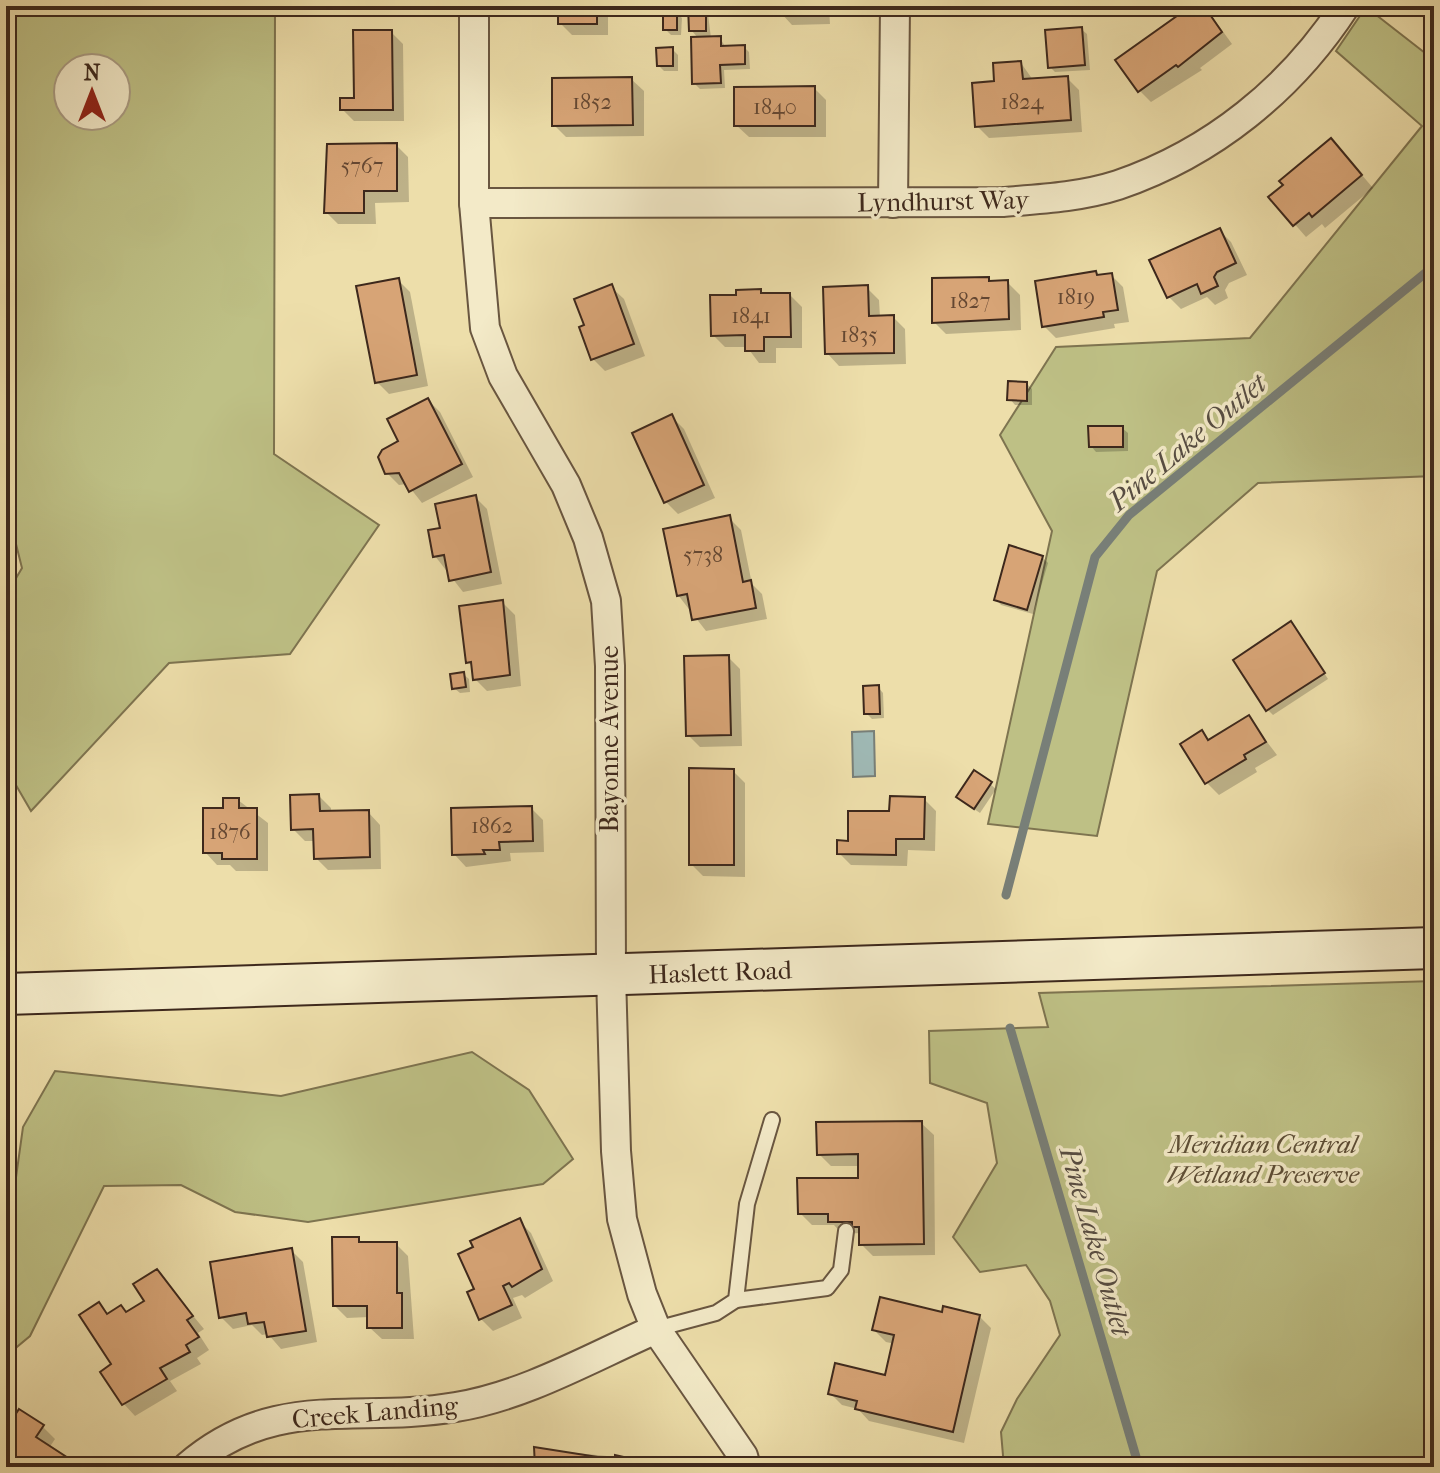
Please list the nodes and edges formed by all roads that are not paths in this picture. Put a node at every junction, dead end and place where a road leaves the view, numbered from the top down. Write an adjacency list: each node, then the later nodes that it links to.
1 (474, 6): 4 (street, Bayonne Avenue)
2 (895, 6): 5 (street)
3 (1344, 7): 5 (street, Lyndhurst Way)
4 (474, 203): 5 (street, Lyndhurst Way); 7 (street, Bayonne Avenue)
5 (893, 203)
6 (1434, 948): 7 (main road, Haslett Road)
7 (611, 975): 8 (main road, Haslett Road); 12 (street, Bayonne Avenue)
8 (6, 994)
9 (772, 1120): 11 (lane)
10 (846, 1231): 11 (lane)
11 (736, 1300): 12 (lane)
12 (656, 1329): 13 (street, Creek Landing); 14 (street, Bayonne Avenue)
13 (187, 1467)
14 (746, 1467)

